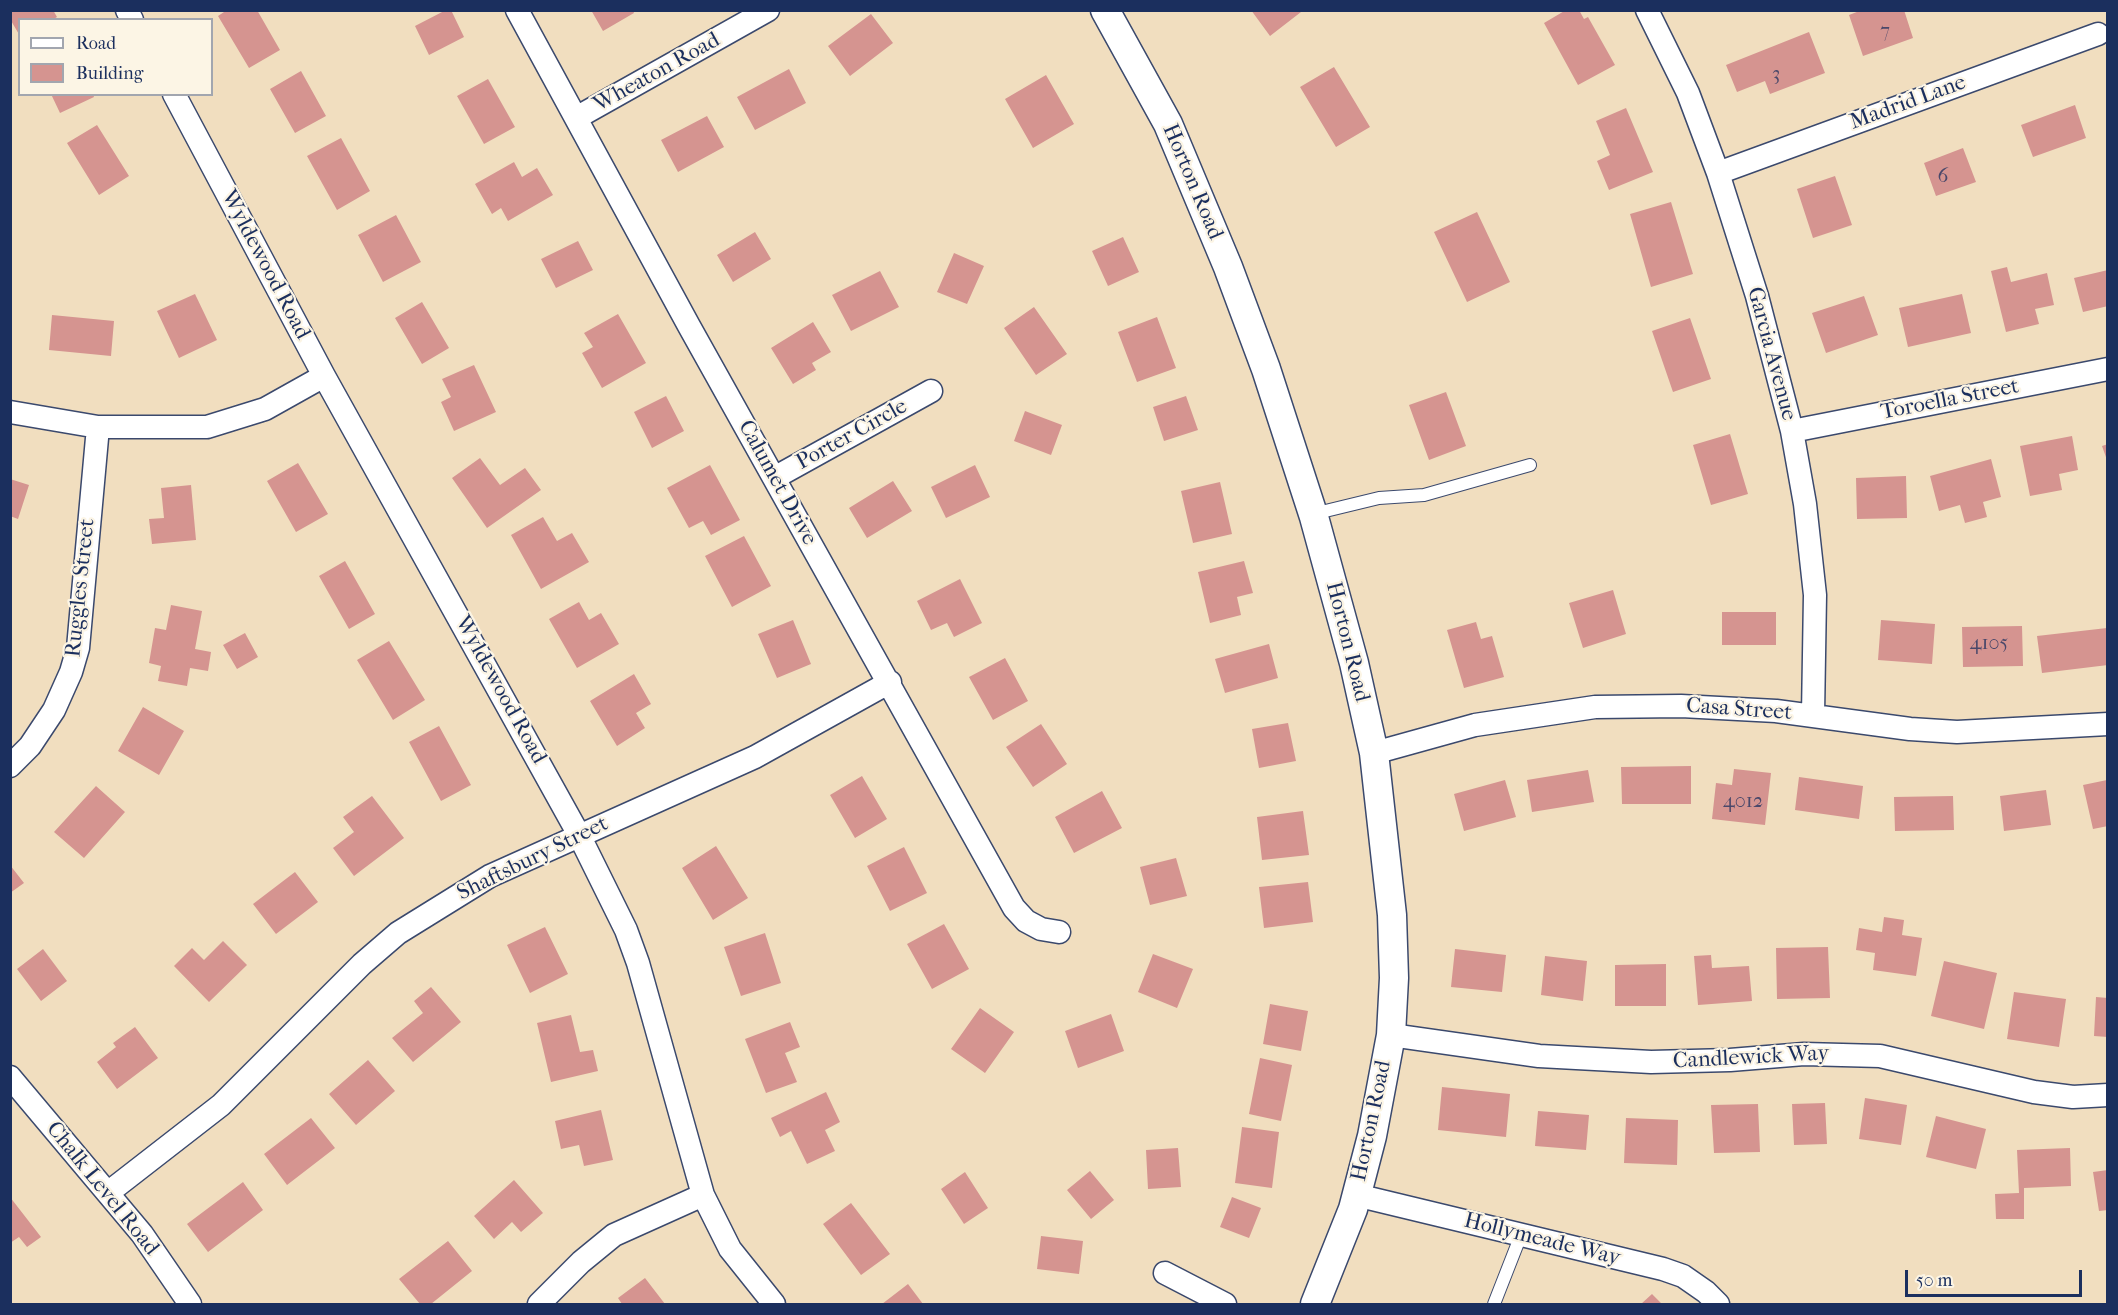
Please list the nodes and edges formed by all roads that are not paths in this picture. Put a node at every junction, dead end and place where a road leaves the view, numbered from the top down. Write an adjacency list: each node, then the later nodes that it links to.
1 (518, 10): 7 (street, Calumet Drive)
2 (768, 10): 7 (street, Wheaton Road)
3 (1105, 10): 17 (street, Horton Road)
4 (1647, 10): 8 (street, Garcia Avenue)
5 (2098, 34): 8 (street, Madrid Lane)
6 (175, 96): 10 (street, Wyldewood Road)
7 (576, 118): 16 (street, Calumet Drive)
8 (1718, 173): 14 (street, Garcia Avenue)
9 (2108, 369): 14 (street, Toroella Street)
10 (324, 376): 13 (street); 23 (street, Wyldewood Road)
11 (931, 392): 16 (street, Porter Circle)
12 (10, 412): 13 (street)
13 (98, 427): 22 (street, Ruggles Street)
14 (1792, 431): 19 (street, Garcia Avenue)
15 (1530, 465): 17 (lane)
16 (774, 478): 18 (street, Calumet Drive)
17 (1313, 514): 21 (street, Horton Road)
18 (890, 682): 23 (street, Shaftsbury Street); 24 (street, Calumet Drive)
19 (1813, 715): 20 (street, Casa Street); 21 (street, Casa Street)
20 (2108, 724)
21 (1374, 753): 25 (street, Horton Road)
22 (10, 766)
23 (579, 836): 28 (street, Shaftsbury Street); 30 (street, Wyldewood Road)
24 (1059, 932)
25 (1391, 1035): 27 (street, Candlewick Way); 29 (street, Horton Road)
26 (10, 1077): 28 (street, Chalk Level Road)
27 (2108, 1095)
28 (109, 1192): 33 (street, Chalk Level Road)
29 (1356, 1195): 31 (street, Hollymeade Way); 37 (street, Horton Road)
30 (703, 1196): 34 (street); 35 (street, Wyldewood Road)
31 (1521, 1235): 38 (lane); 39 (street, Hollymeade Way)
32 (1165, 1273): 36 (street)
33 (190, 1305)
34 (539, 1305)
35 (774, 1305)
36 (1225, 1305)
37 (1315, 1305)
38 (1494, 1305)
39 (1718, 1305)

